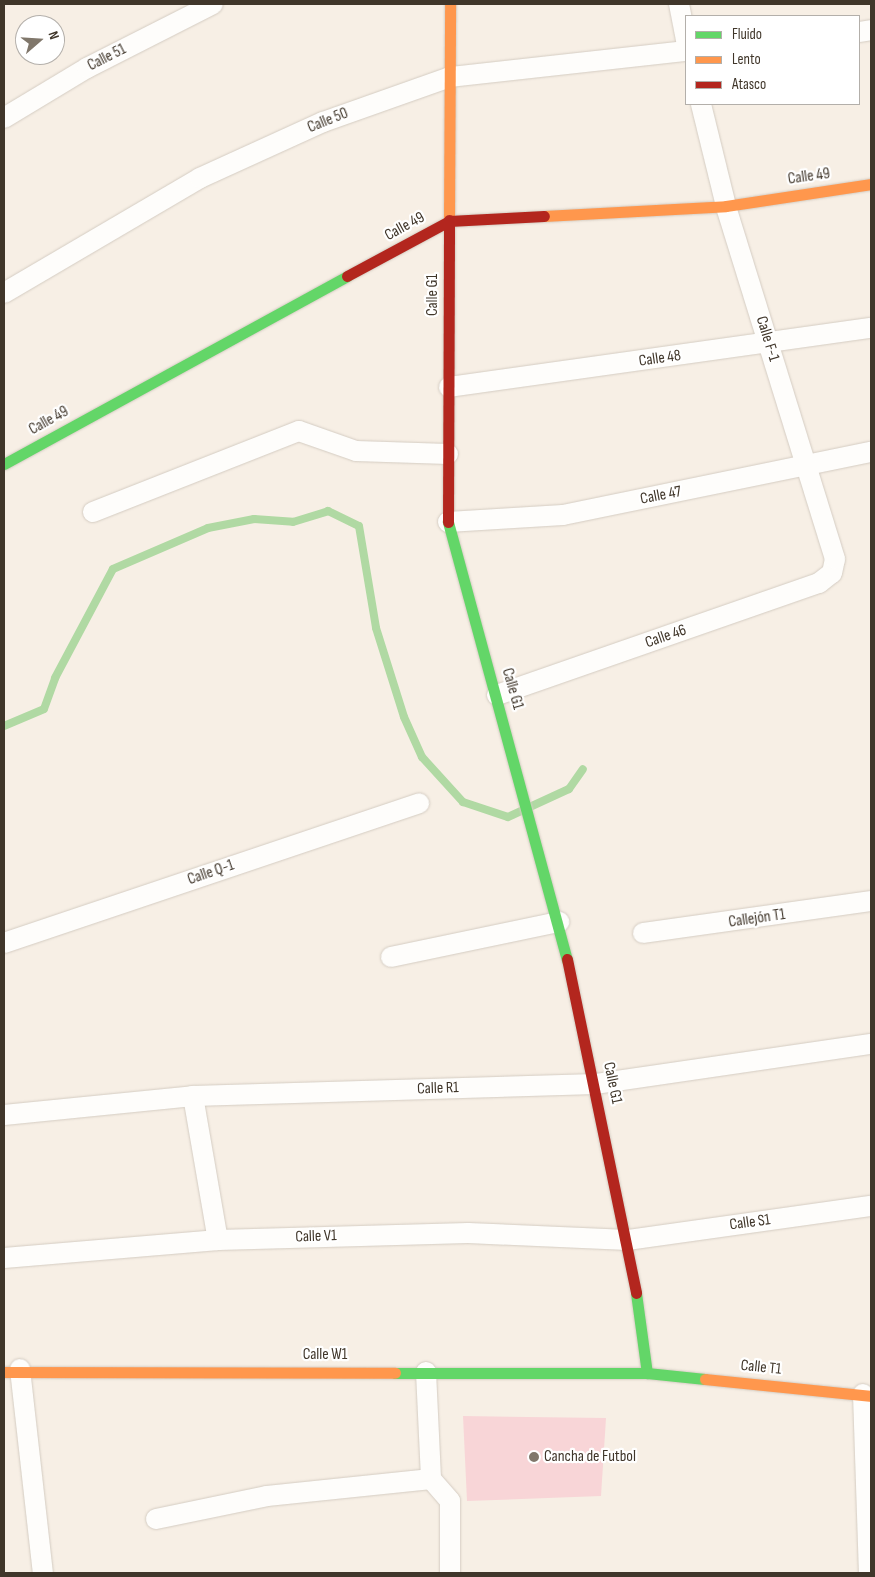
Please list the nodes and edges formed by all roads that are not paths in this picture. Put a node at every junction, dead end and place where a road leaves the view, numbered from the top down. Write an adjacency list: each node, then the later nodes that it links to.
1 (213, 4): 8 (street, Calle 51)
2 (450, 4): 6 (street, Calle G1)
3 (679, 4): 4 (street)
4 (685, 35)
5 (685, 51): 6 (street, Calle 50)
6 (450, 76): 11 (street, Calle G1); 12 (street, Calle 50)
7 (701, 105): 10 (street, Calle F-1)
8 (4, 118)
9 (871, 184): 10 (street, Calle 49)
10 (726, 206): 11 (street, Calle 49); 14 (street, Calle F-1)
11 (449, 221): 15 (street, Calle G1); 18 (street, Calle 49)
12 (4, 293)
13 (871, 328): 14 (street, Calle 48)
14 (768, 345): 15 (street, Calle 48); 19 (street, Calle F-1)
15 (448, 388): 17 (street, Calle G1)
16 (871, 452): 19 (street, Calle 47)
17 (448, 454): 20 (street); 21 (street, Calle G1)
18 (4, 464)
19 (806, 468): 21 (street, Calle 47); 22 (street, Calle F-1)
20 (93, 512)
21 (448, 522): 23 (street, Calle G1)
22 (832, 573): 23 (street, Calle 46)
23 (496, 695): 26 (street, Calle G1)
24 (419, 803): 28 (street, Calle Q-1)
25 (871, 901): 27 (street, Callejón T1)
26 (559, 922): 29 (street); 31 (street, Calle G1)
27 (643, 934)
28 (4, 943)
29 (391, 957)
30 (871, 1044): 31 (street, Calle R1)
31 (596, 1084): 32 (street, Calle R1); 36 (street, Calle G1)
32 (193, 1096): 33 (street, Calle R1); 35 (street)
33 (4, 1115)
34 (871, 1206): 36 (street, Calle S1)
35 (218, 1240): 36 (street, Calle V1); 37 (street, Calle V1)
36 (628, 1240): 40 (street, Calle G1)
37 (4, 1258)
38 (12, 1371): 39 (street, Calle W1); 44 (street)
39 (426, 1372): 40 (street, Calle W1); 42 (street)
40 (647, 1373): 41 (street, Calle T1)
41 (867, 1395): 46 (street)
42 (431, 1479): 43 (street); 45 (street)
43 (156, 1520)
44 (43, 1573)
45 (450, 1573)
46 (869, 1573)

